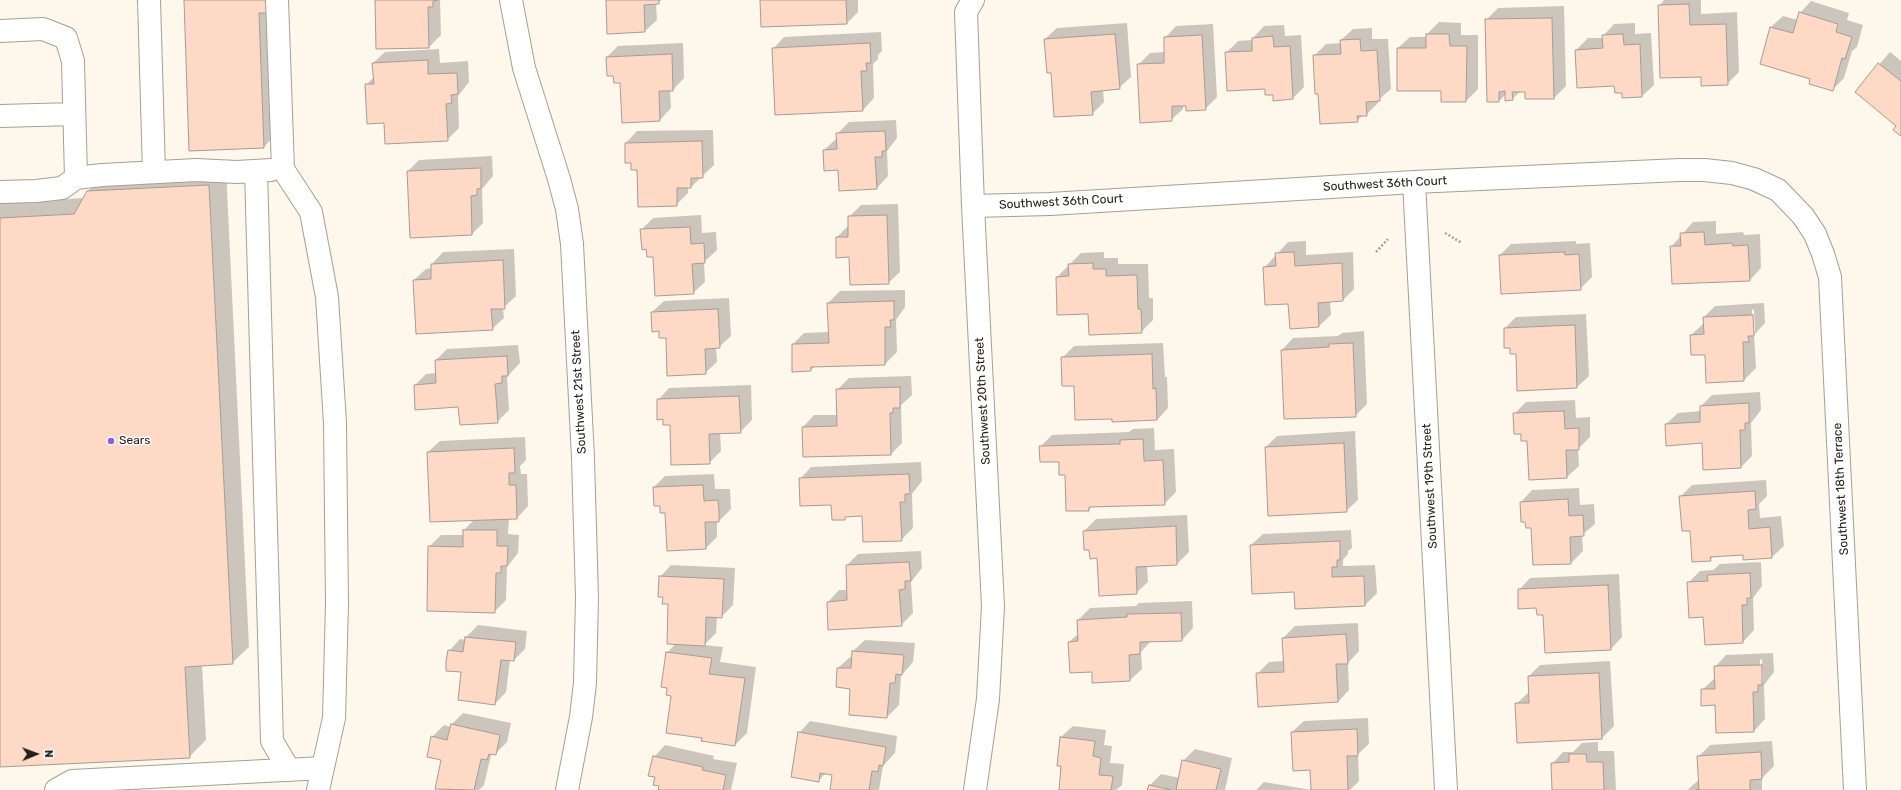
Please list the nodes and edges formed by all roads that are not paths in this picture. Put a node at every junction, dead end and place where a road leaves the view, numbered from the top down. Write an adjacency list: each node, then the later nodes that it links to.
1 (149, 0): 10 (street)
2 (277, 0): 8 (street)
3 (512, 0): 20 (street, Southwest 21st Street)
4 (966, 4): 15 (street, Southwest 20th Street)
5 (0, 31): 6 (street)
6 (74, 114): 7 (street); 11 (street)
7 (0, 116)
8 (283, 169): 9 (street); 16 (street)
9 (256, 171): 10 (street); 17 (street)
10 (154, 172): 11 (street)
11 (76, 178): 13 (street)
12 (1414, 182): 14 (street, Southwest 36th Court); 15 (street, Southwest 36th Court); 22 (street, Southwest 19th Street)
13 (0, 192)
14 (1789, 200): 23 (street, Southwest 18th Terrace)
15 (973, 206): 21 (street, Southwest 20th Street)
16 (323, 768): 17 (street); 19 (street)
17 (288, 770): 18 (street)
18 (56, 790)
19 (318, 790)
20 (567, 790)
21 (975, 790)
22 (1446, 790)
23 (1855, 790)

